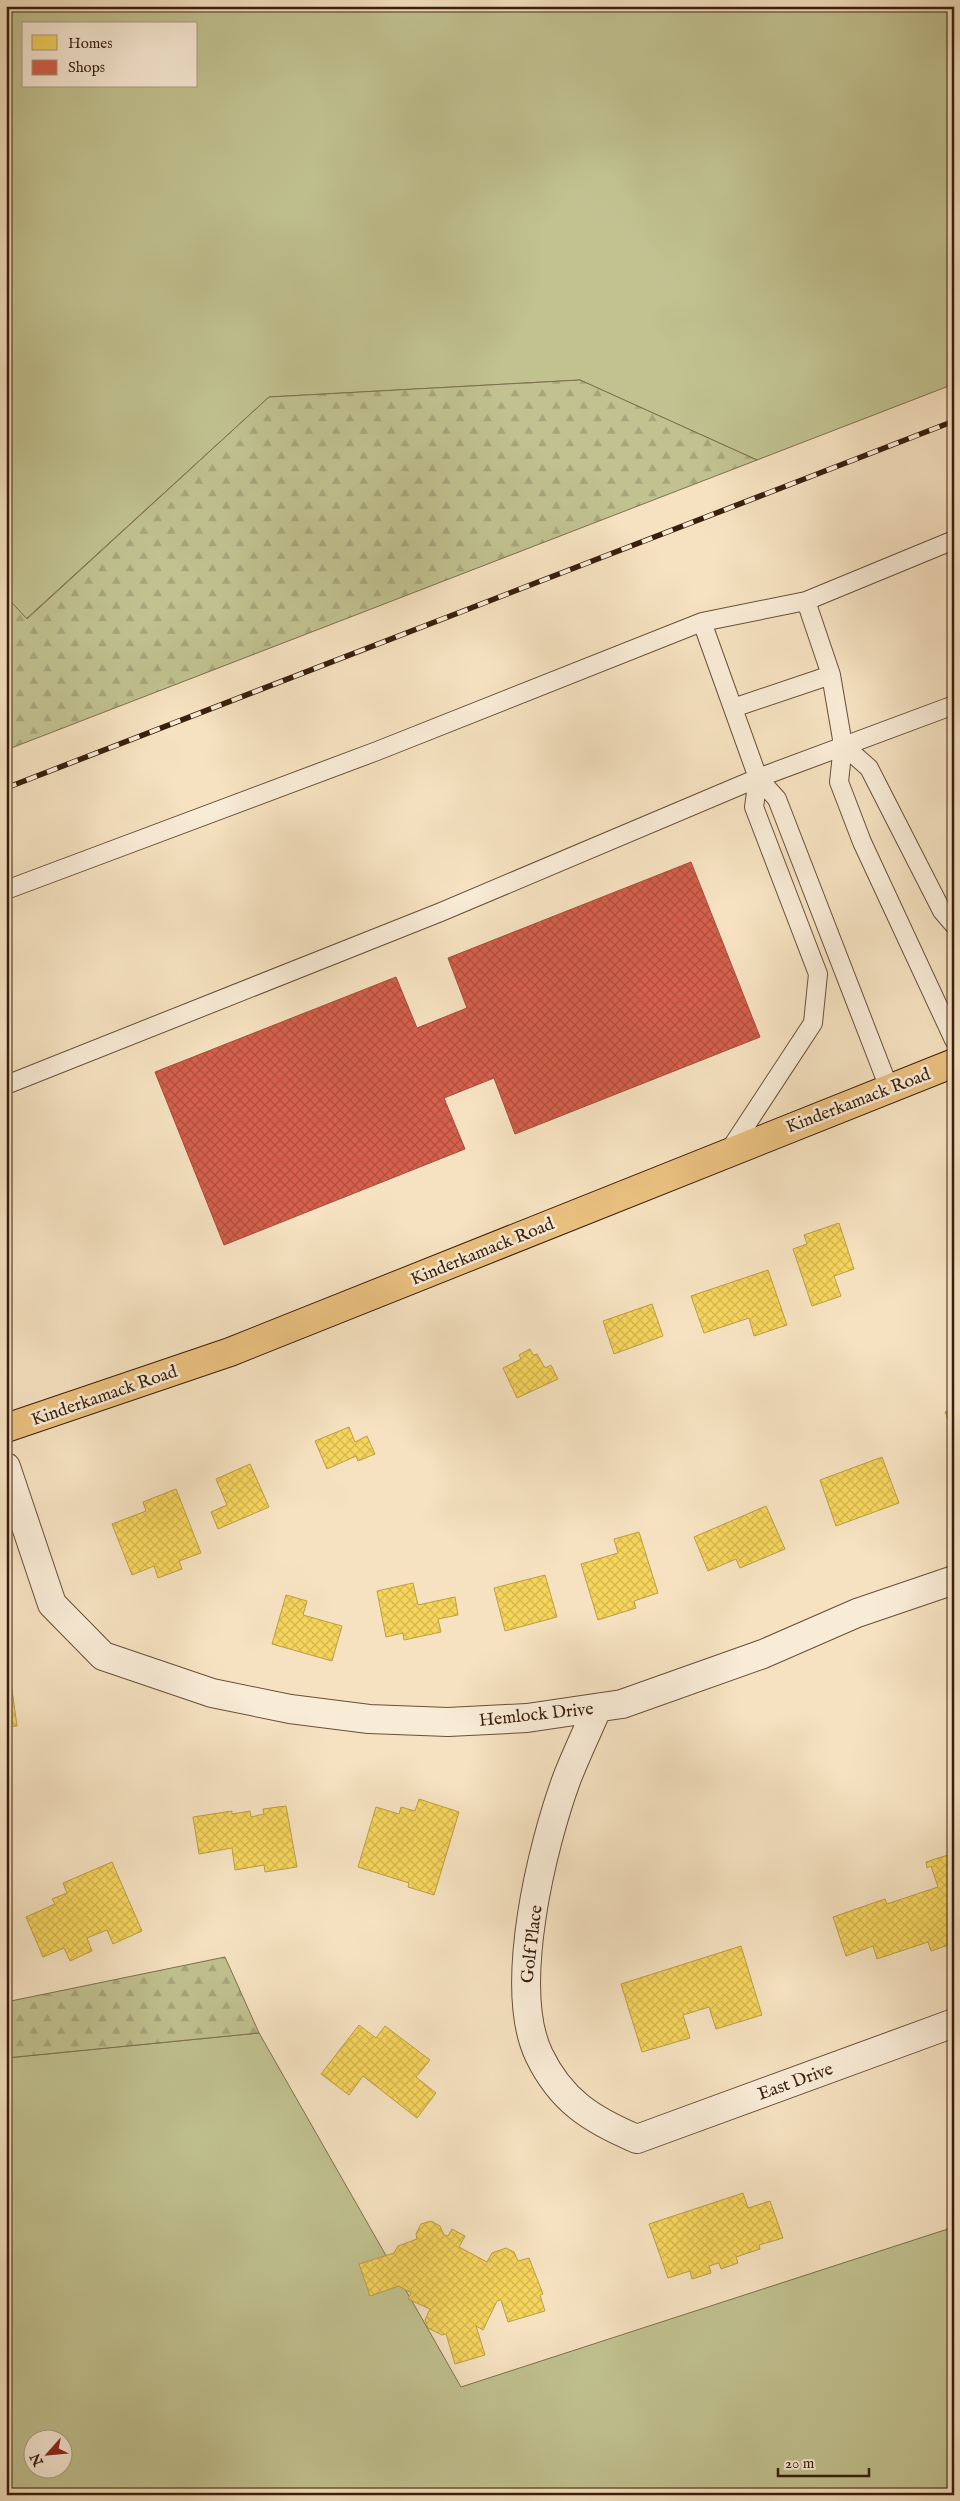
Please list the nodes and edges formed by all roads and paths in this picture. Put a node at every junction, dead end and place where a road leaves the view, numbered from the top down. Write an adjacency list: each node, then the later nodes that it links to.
1 (954, 540): 2 (lane)
2 (806, 600): 3 (lane); 4 (lane)
3 (702, 622): 6 (lane); 9 (lane)
4 (831, 675): 6 (lane); 7 (lane)
5 (954, 705): 7 (lane)
6 (733, 708): 8 (lane)
7 (843, 745): 8 (lane); 10 (lane); 11 (lane)
8 (758, 778): 13 (lane); 14 (lane); 15 (lane)
9 (6, 890)
10 (954, 925)
11 (954, 1040)
12 (954, 1063): 14 (main road, Kinderkamack Road)
13 (6, 1085)
14 (889, 1088): 15 (main road, Kinderkamack Road)
15 (729, 1151): 16 (main road, Kinderkamack Road)
16 (6, 1428)
17 (6, 1467): 19 (street, Hemlock Drive)
18 (954, 1580): 19 (street, Hemlock Drive)
19 (597, 1709): 21 (street, Golf Place)
20 (954, 2023): 21 (street, East Drive)
21 (636, 2139)

